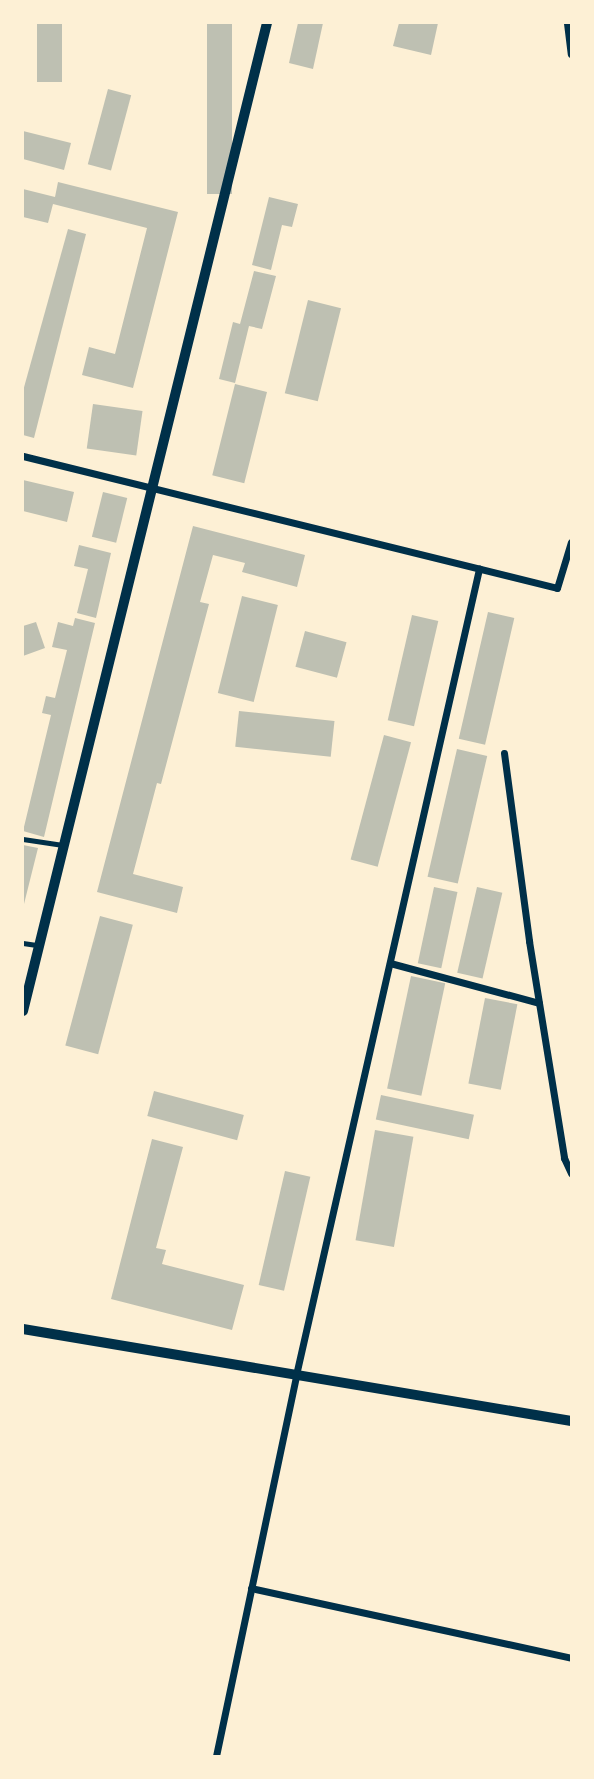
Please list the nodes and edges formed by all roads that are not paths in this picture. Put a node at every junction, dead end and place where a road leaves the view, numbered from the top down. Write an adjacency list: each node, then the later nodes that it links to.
1 (267, 23): 5 (street)
2 (567, 23): 3 (street)
3 (571, 54)
4 (23, 456): 5 (street)
5 (152, 490): 7 (street); 10 (street)
6 (571, 542): 7 (street)
7 (479, 569): 13 (street)
8 (504, 753): 14 (street)
9 (23, 839): 10 (lane)
10 (64, 845): 12 (street)
11 (23, 943): 12 (lane)
12 (39, 946): 15 (street)
13 (390, 964): 14 (street); 18 (street)
14 (539, 1003): 16 (street)
15 (23, 1011)
16 (571, 1173)
17 (23, 1329): 18 (street)
18 (296, 1375): 19 (street); 20 (street)
19 (571, 1421)
20 (251, 1588): 21 (street); 22 (street)
21 (571, 1658)
22 (216, 1756)

